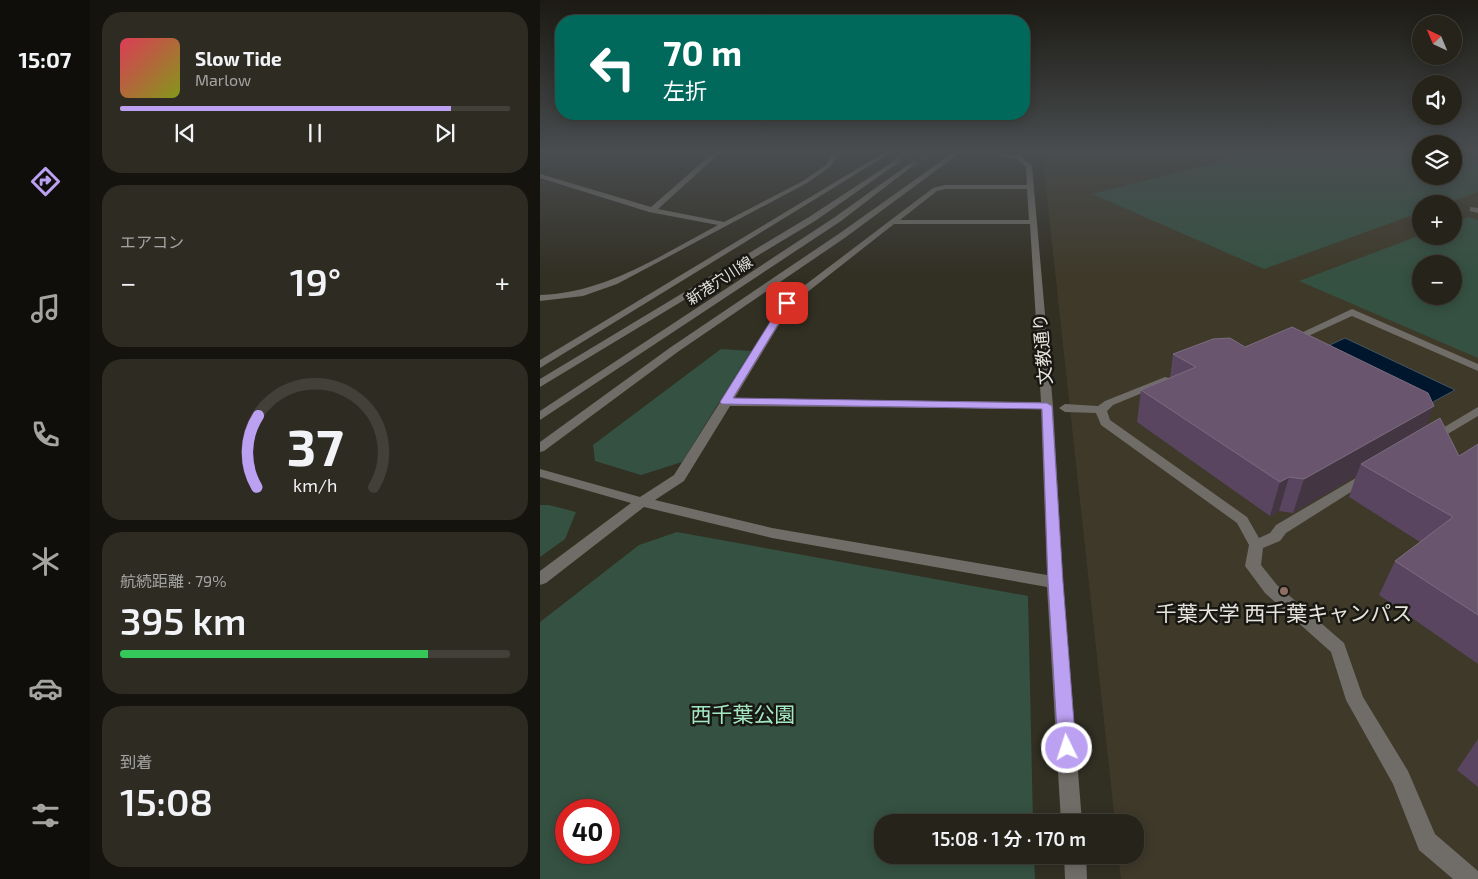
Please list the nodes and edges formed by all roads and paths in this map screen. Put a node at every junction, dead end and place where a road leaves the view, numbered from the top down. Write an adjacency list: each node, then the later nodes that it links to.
1 (596, 193): 10 (street)
2 (671, 193): 10 (street)
3 (784, 193): 13 (street)
4 (822, 193): 16 (street)
5 (851, 193): 19 (street, 新港穴川線)
6 (873, 193): 25 (street, 新港穴川線)
7 (901, 193): 27 (street)
8 (930, 193): 11 (street)
9 (1030, 193): 12 (street, 文教通り)
10 (652, 210): 13 (street)
11 (892, 222): 12 (street); 20 (street)
12 (1032, 222): 21 (street, 文教通り)
13 (724, 224): 14 (street)
14 (540, 298)
15 (1280, 345): 17 (street)
16 (540, 365)
17 (1478, 368)
18 (1178, 375): 23 (street)
19 (540, 384)
20 (726, 402): 21 (street); 30 (street)
21 (1047, 406): 33 (street, 文教通り)
22 (1065, 408): 23 (street)
23 (1101, 410): 31 (street)
24 (1478, 411): 26 (street)
25 (540, 416)
26 (1418, 447)
27 (540, 448)
28 (1375, 472): 31 (street)
29 (540, 473): 30 (street)
30 (642, 502): 32 (street); 33 (street)
31 (1256, 545): 37 (street)
32 (540, 578)
33 (1055, 582): 34 (street, 文教通り)
34 (1071, 814)
35 (1075, 864): 36 (street)
36 (1076, 879)
37 (1470, 879)

